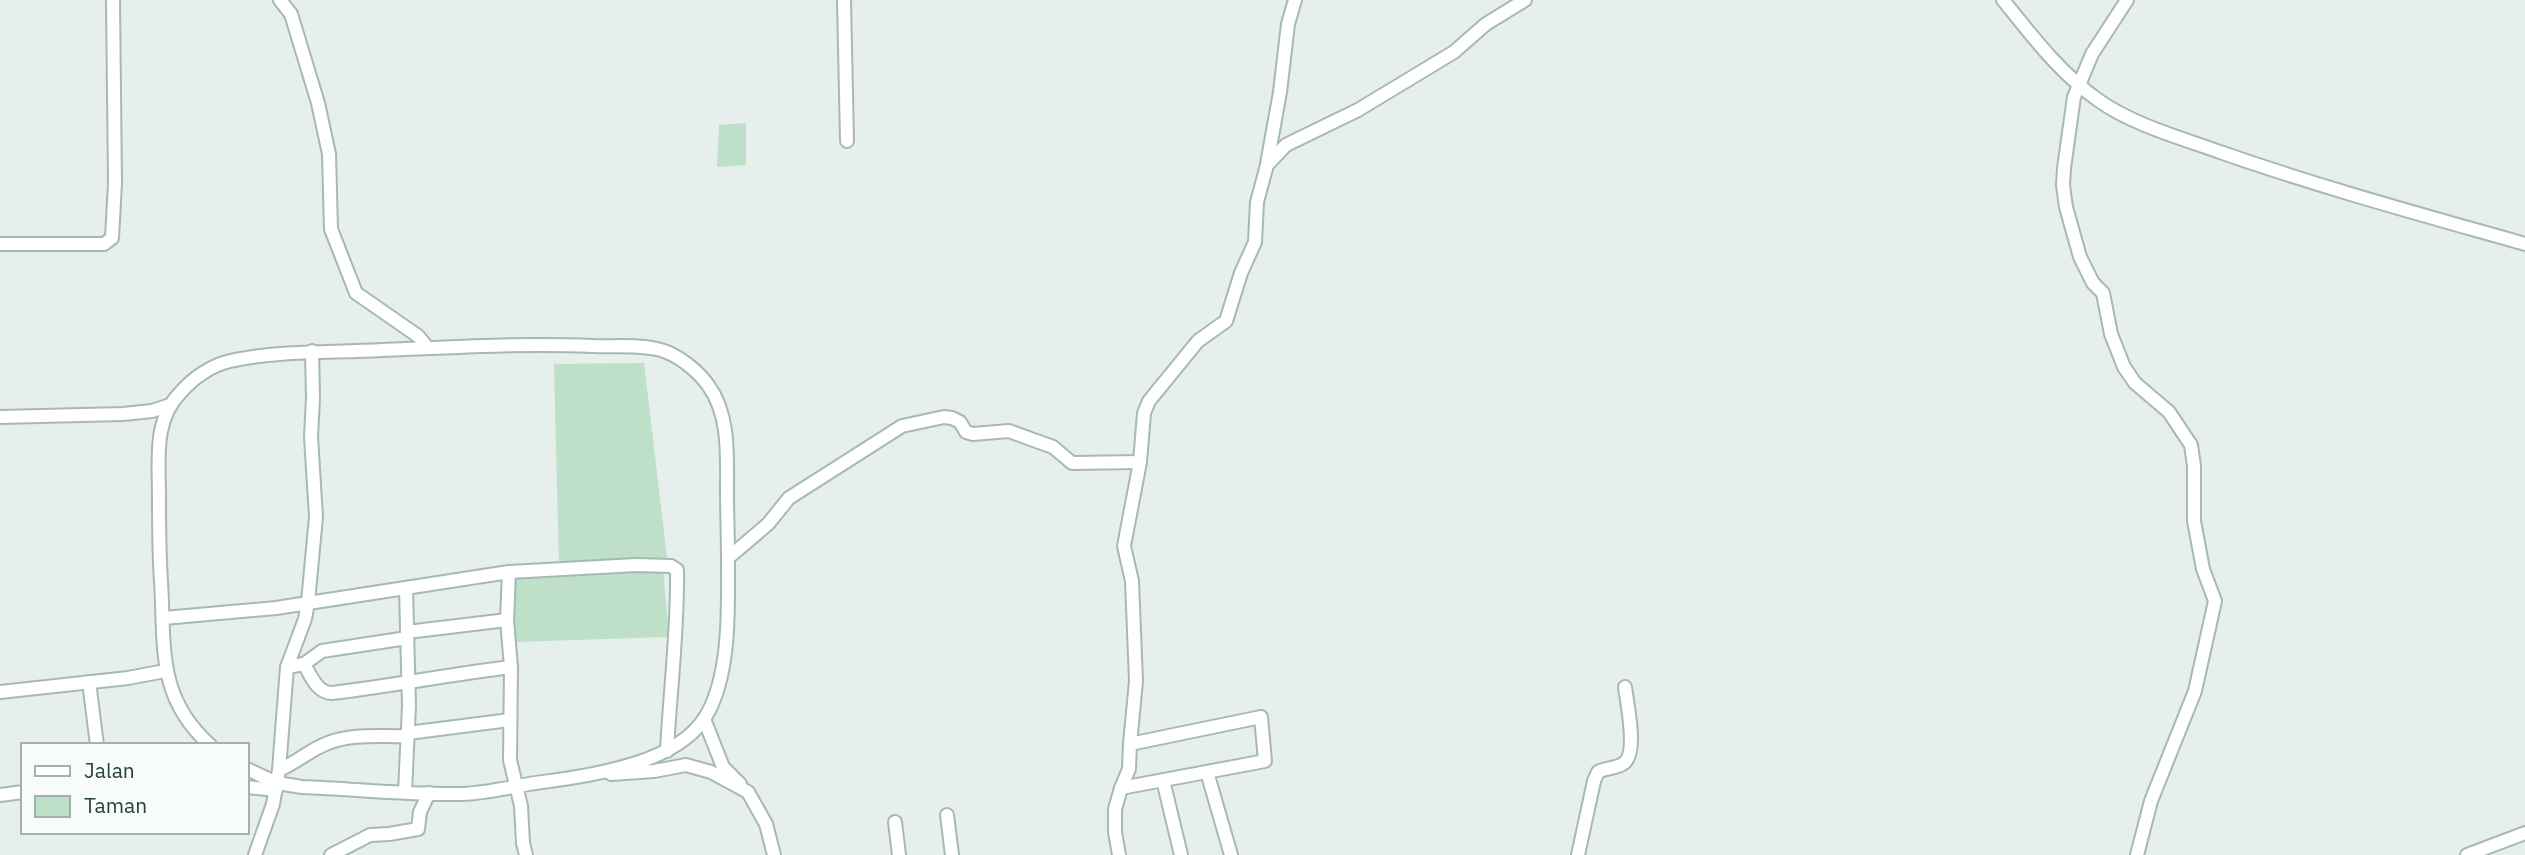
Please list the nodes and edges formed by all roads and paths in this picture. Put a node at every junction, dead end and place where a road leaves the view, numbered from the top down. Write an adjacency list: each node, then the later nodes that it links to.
1 (113, 0): 11 (street)
2 (280, 0): 13 (street)
3 (844, 0): 9 (street)
4 (1295, 0): 10 (street)
5 (1525, 0): 10 (street)
6 (2003, 0): 8 (street)
7 (2127, 0): 8 (street)
8 (2078, 84): 12 (street); 66 (street)
9 (847, 141)
10 (1267, 165): 17 (street)
11 (0, 244)
12 (2525, 244)
13 (428, 348): 14 (street); 18 (street)
14 (312, 351): 15 (street); 21 (street)
15 (170, 405): 16 (street); 22 (street)
16 (0, 417)
17 (1140, 462): 18 (street); 38 (street)
18 (728, 558): 33 (street)
19 (509, 572): 20 (street); 23 (street); 39 (street)
20 (406, 589): 21 (street); 24 (street)
21 (308, 602): 22 (street); 26 (street)
22 (164, 618): 28 (street)
23 (508, 620): 24 (street); 27 (street)
24 (407, 635): 25 (street); 30 (street)
25 (304, 664): 26 (street); 30 (street)
26 (287, 667): 44 (street)
27 (511, 667): 30 (street); 34 (street)
28 (165, 671): 29 (street); 37 (street)
29 (89, 682): 32 (street); 36 (street)
30 (408, 684): 35 (street)
31 (1625, 687): 65 (street)
32 (0, 692)
33 (704, 719): 39 (street); 50 (street)
34 (510, 720): 35 (street); 45 (street)
35 (407, 734): 44 (street); 49 (street)
36 (97, 743)
37 (208, 743)
38 (1129, 744): 41 (street); 47 (street)
39 (667, 751): 42 (street)
40 (248, 769): 44 (street)
41 (1207, 772): 43 (street); 64 (street)
42 (593, 774): 45 (street); 50 (street)
43 (1163, 780): 47 (street); 63 (street)
44 (277, 781): 46 (street); 49 (street); 56 (street)
45 (516, 786): 51 (street); 58 (street)
46 (248, 787)
47 (1121, 788): 62 (street)
48 (21, 792): 52 (street)
49 (405, 792): 51 (street)
50 (748, 792): 59 (street)
51 (429, 793): 57 (street)
52 (0, 795)
53 (947, 814): 61 (street)
54 (895, 822): 60 (street)
55 (2525, 833): 67 (street)
56 (255, 855)
57 (331, 855)
58 (526, 855)
59 (774, 855)
60 (899, 855)
61 (951, 855)
62 (1119, 855)
63 (1181, 855)
64 (1231, 855)
65 (1578, 855)
66 (2137, 855)
67 (2467, 855)

